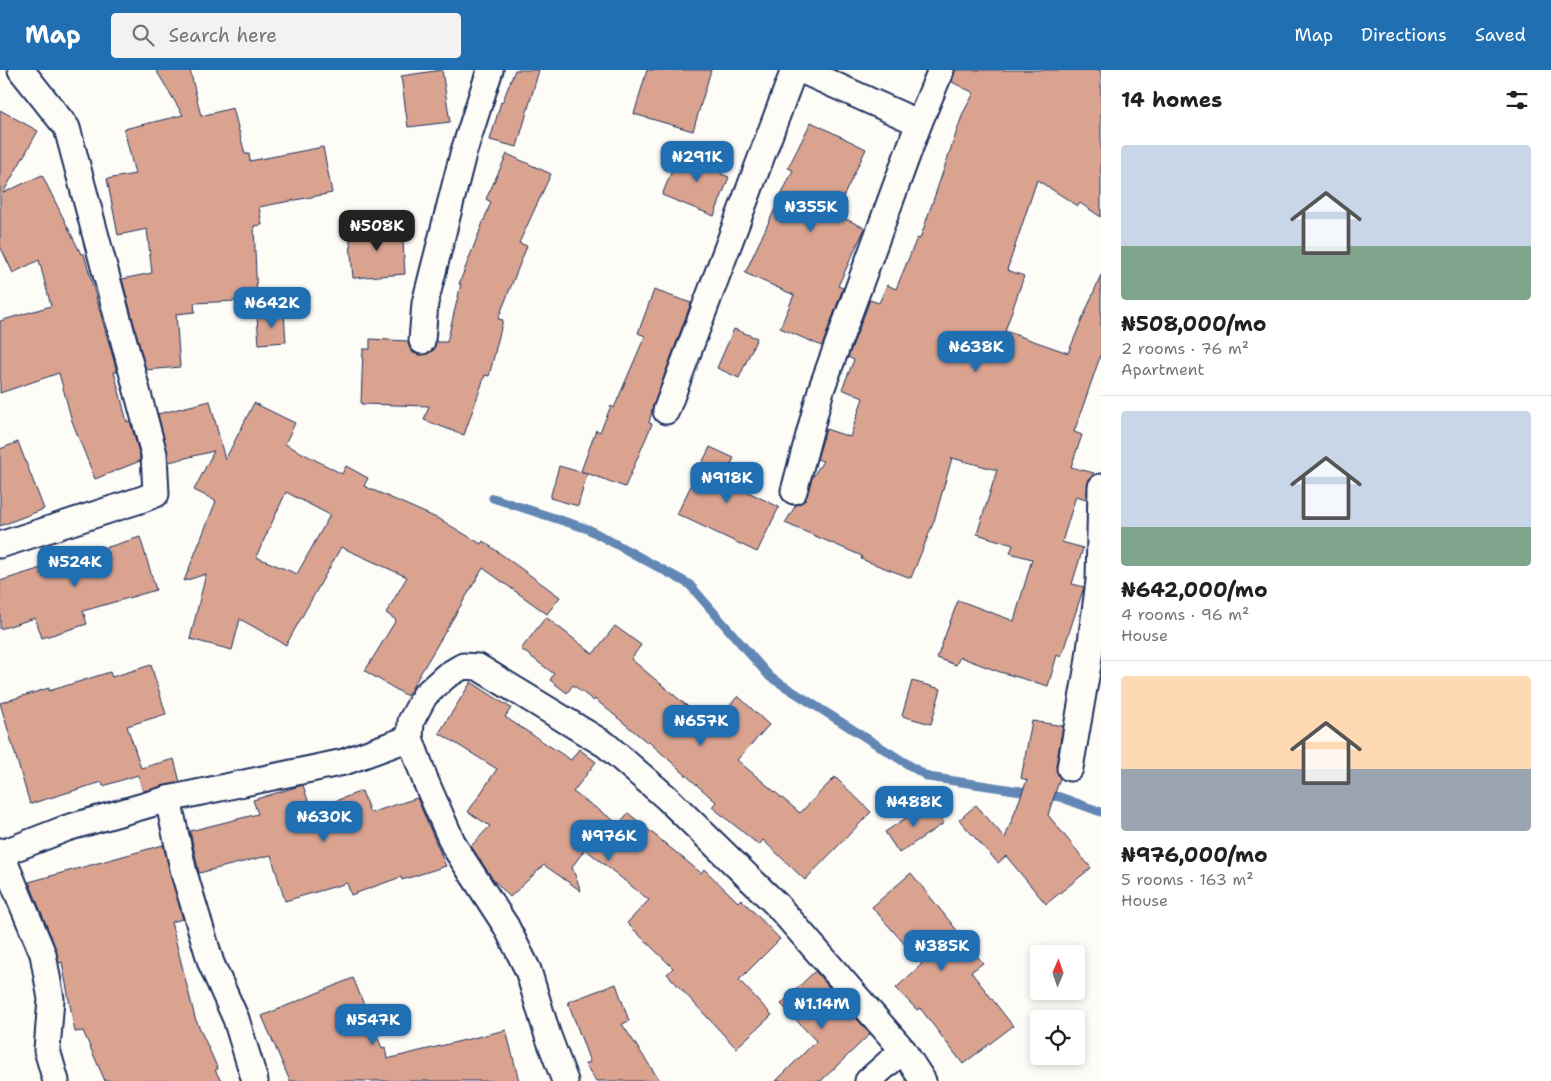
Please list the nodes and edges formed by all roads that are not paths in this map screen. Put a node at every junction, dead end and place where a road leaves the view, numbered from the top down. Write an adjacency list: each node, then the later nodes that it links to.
1 (21, 70): 11 (street)
2 (490, 70): 7 (street)
3 (794, 70): 8 (street)
4 (802, 70): 6 (street)
5 (941, 70): 6 (street)
6 (919, 123): 10 (street)
7 (422, 341)
8 (666, 411)
9 (1101, 487): 13 (street)
10 (794, 491)
11 (0, 545)
12 (410, 738): 14 (street); 16 (street); 19 (street)
13 (1070, 768)
14 (168, 799): 15 (street); 18 (street)
15 (0, 853): 17 (street)
16 (903, 1050): 20 (street); 21 (street)
17 (56, 1081)
18 (255, 1081)
19 (565, 1081)
20 (868, 1081)
21 (923, 1081)

